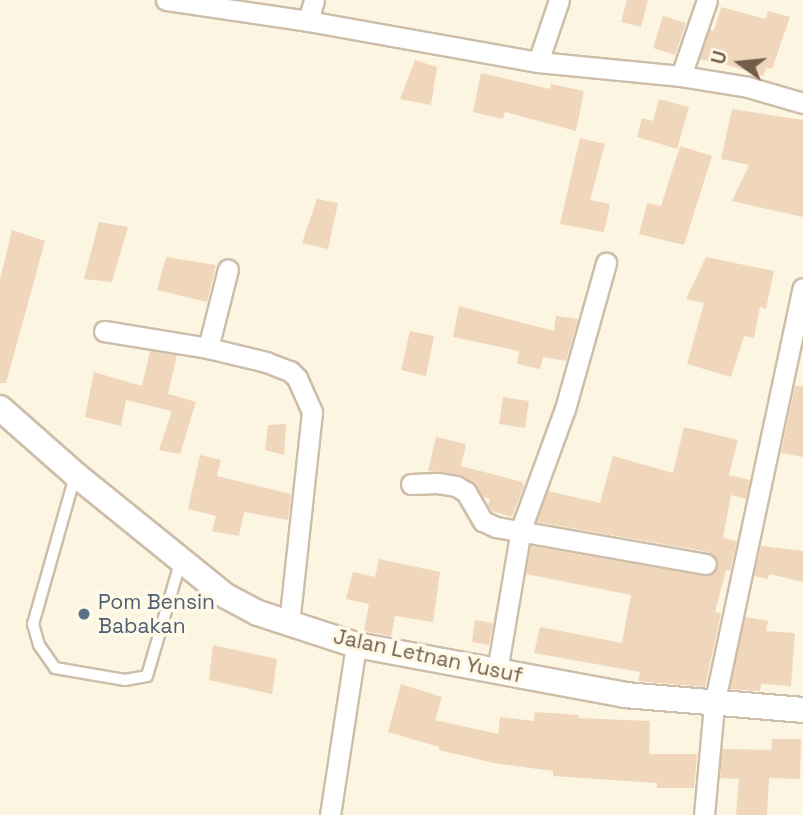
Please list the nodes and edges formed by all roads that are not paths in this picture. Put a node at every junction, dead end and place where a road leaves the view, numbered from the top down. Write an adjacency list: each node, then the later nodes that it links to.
1 (166, 0): 5 (street)
2 (314, 0): 5 (street)
3 (559, 0): 6 (street)
4 (707, 0): 7 (street)
5 (308, 20): 6 (street)
6 (538, 62): 7 (street)
7 (681, 76): 8 (street)
8 (803, 103)
9 (606, 263): 17 (street)
10 (228, 269): 13 (street)
11 (803, 288): 23 (street)
12 (104, 331): 13 (street)
13 (208, 348): 20 (street)
14 (0, 408): 15 (street, Jalan Letnan Yusuf)
15 (76, 475): 18 (street, Jalan Letnan Yusuf); 18 (lane)
16 (411, 484): 17 (street)
17 (521, 529): 19 (street); 22 (street)
18 (181, 559): 20 (street, Jalan Letnan Yusuf)
19 (706, 564)
20 (289, 623): 21 (street, Jalan Letnan Yusuf)
21 (356, 645): 22 (street, Jalan Letnan Yusuf); 25 (street)
22 (497, 671): 23 (street, Jalan Letnan Yusuf)
23 (714, 705): 24 (street, Jalan Letnan Yusuf); 26 (street)
24 (803, 710)
25 (330, 815)
26 (704, 815)

